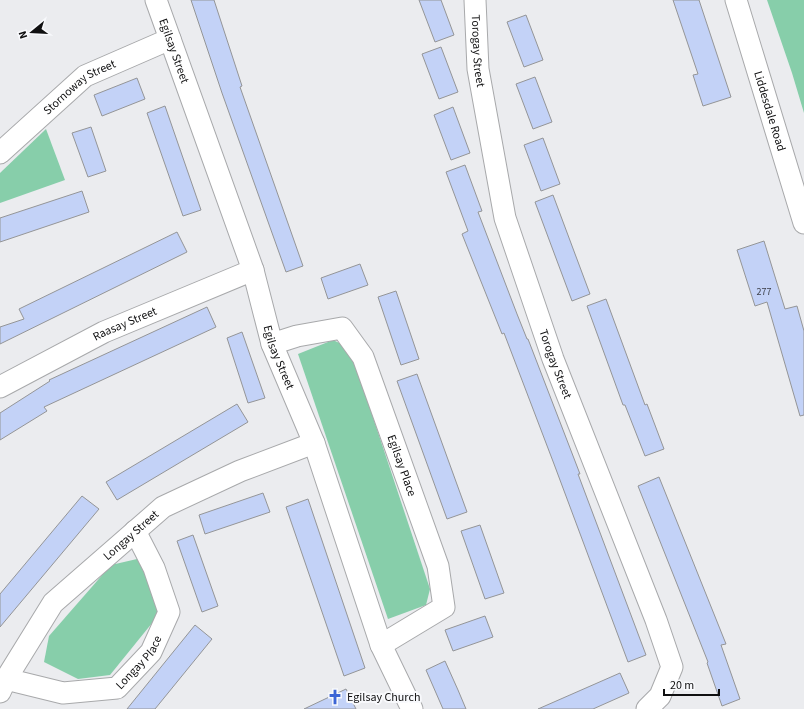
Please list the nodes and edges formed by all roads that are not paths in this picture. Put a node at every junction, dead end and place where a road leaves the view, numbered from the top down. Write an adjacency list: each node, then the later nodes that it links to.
1 (156, 0): 4 (street, Egilsay Street)
2 (475, 0): 15 (street, Torogay Street)
3 (736, 0): 6 (street, Liddesdale Road)
4 (170, 39): 5 (street, Stornoway Street); 7 (street, Egilsay Street)
5 (0, 153)
6 (804, 223)
7 (253, 270): 8 (street, Egilsay Street); 9 (street, Raasay Street)
8 (272, 344): 10 (street, Egilsay Street); 12 (street, Egilsay Place)
9 (0, 387)
10 (314, 444): 11 (street, Longay Street); 12 (street, Egilsay Street)
11 (135, 531): 13 (street, Longay Street); 13 (street, Longay Place)
12 (381, 645): 14 (street, Egilsay Street)
13 (3, 685)
14 (412, 709)
15 (647, 709)

